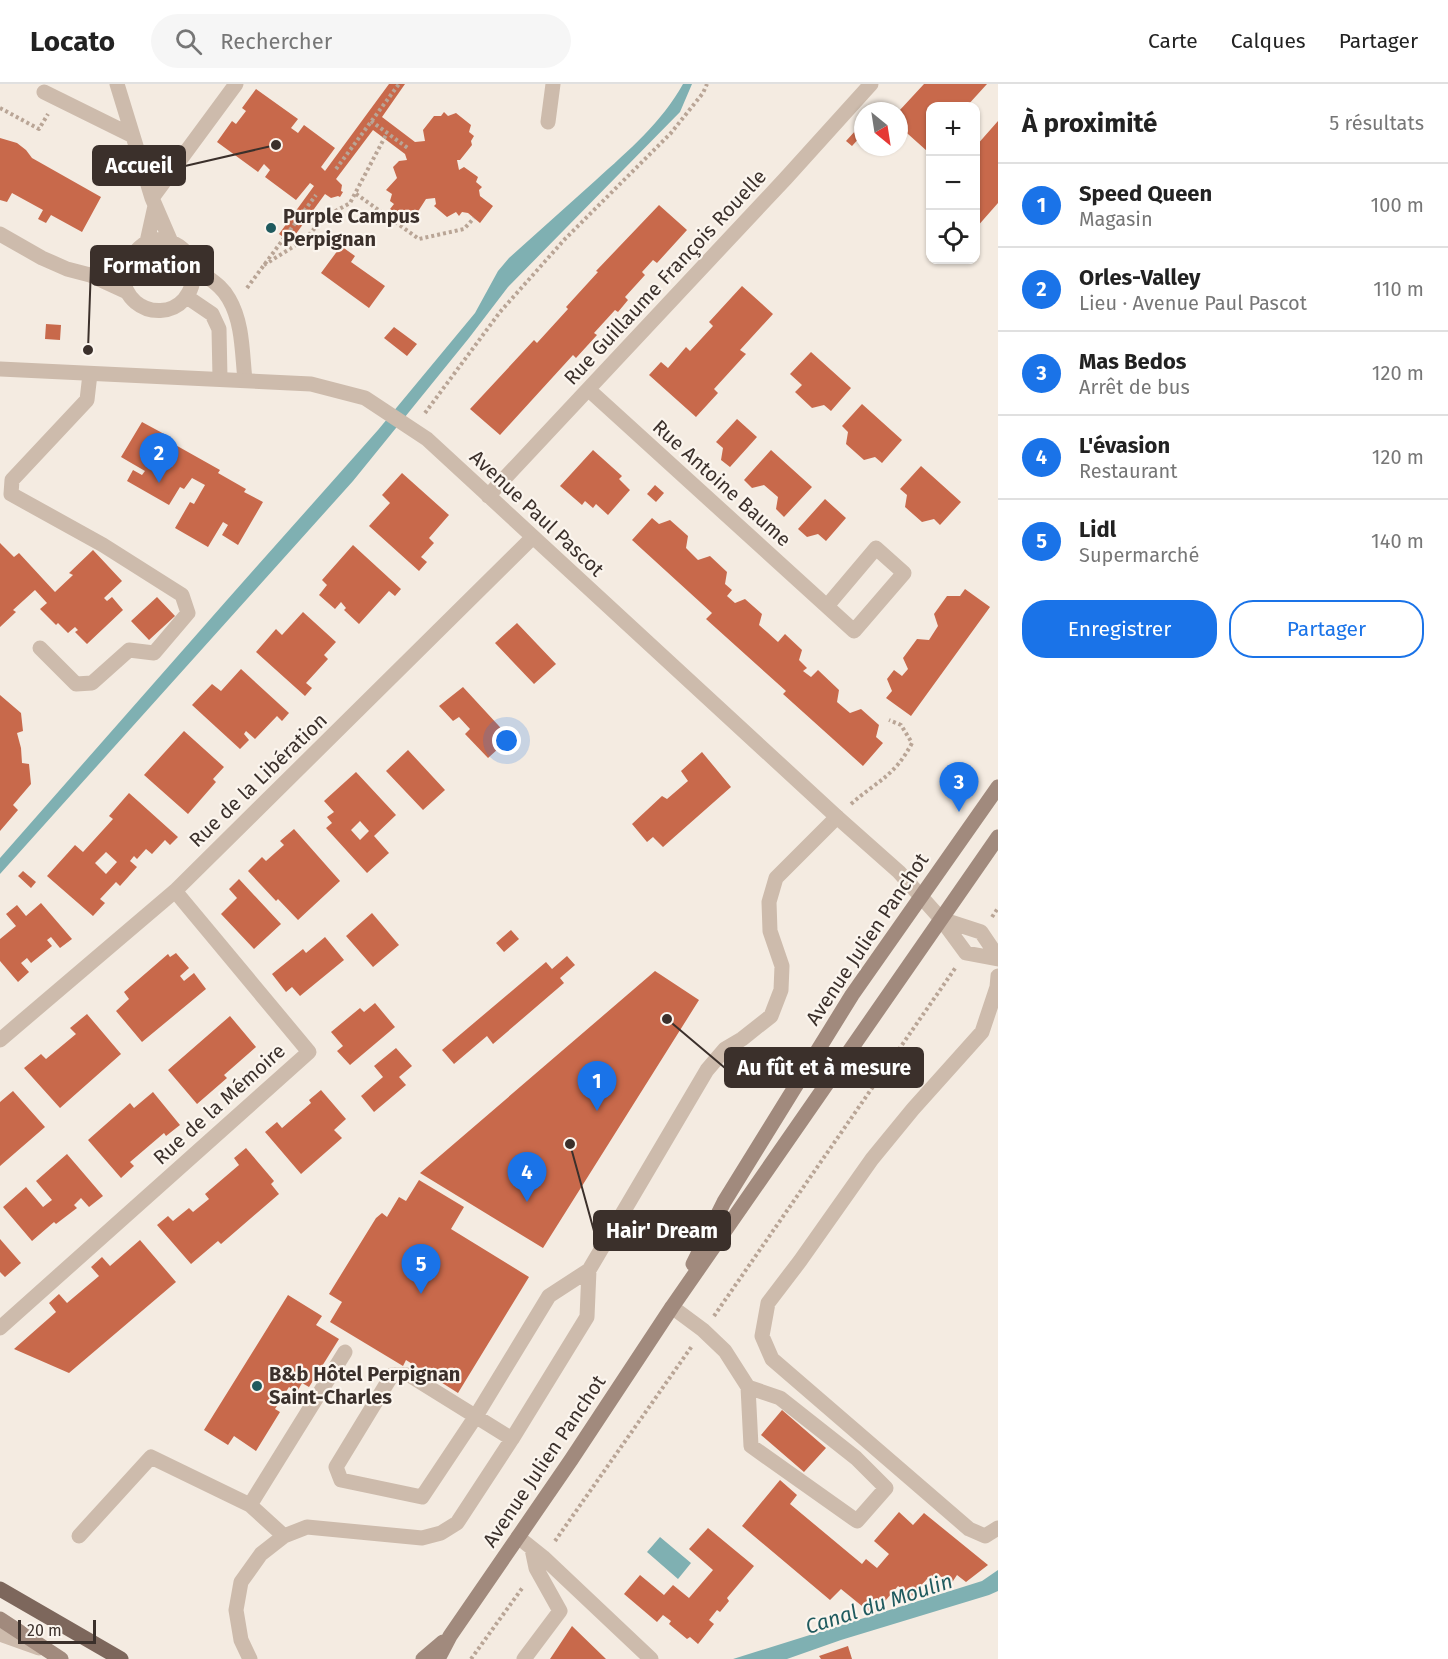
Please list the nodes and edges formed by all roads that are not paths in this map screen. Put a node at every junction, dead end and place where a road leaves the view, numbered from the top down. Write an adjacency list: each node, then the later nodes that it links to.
1 (117, 84): 7 (street)
2 (236, 84): 8 (street)
3 (553, 84): 6 (street)
4 (871, 84): 21 (street, Rue Guillaume François Rouelle)
5 (51, 95): 7 (street)
6 (548, 122)
7 (131, 135): 8 (street)
8 (153, 202): 10 (street); 11 (street)
9 (0, 234): 14 (street)
10 (147, 242): 11 (street); 12 (street)
11 (171, 242): 13 (street)
12 (127, 258): 14 (street); 15 (street)
13 (194, 267): 16 (street); 20 (street)
14 (90, 276): 15 (street)
15 (127, 292): 16 (street)
16 (187, 297): 19 (street)
17 (0, 369): 18 (street, Avenue Paul Pascot)
18 (90, 374): 19 (street, Avenue Paul Pascot); 25 (street)
19 (220, 378): 20 (street, Avenue Paul Pascot)
20 (245, 380): 22 (street, Avenue Paul Pascot)
21 (589, 390): 22 (street, Rue Guillaume François Rouelle); 24 (street, Rue Antoine Baume)
22 (488, 496): 23 (street, Avenue Paul Pascot)
23 (533, 537): 27 (street, Avenue Paul Pascot); 29 (street, Rue de la Libération)
24 (827, 606): 24 (street, Rue Antoine Baume)
25 (40, 648)
26 (998, 787): 30 (main road, Avenue Julien Panchot)
27 (837, 817): 30 (street, Avenue Paul Pascot); 35 (street)
28 (998, 837): 31 (main road, Avenue Julien Panchot)
29 (175, 891): 34 (street, Rue de la Libération); 37 (street, Rue de la Mémoire)
30 (921, 897): 31 (street, Avenue Paul Pascot); 36 (main road, Avenue Julien Panchot)
31 (941, 919): 32 (street); 32 (street, Avenue Paul Pascot); 36 (main road, Avenue Julien Panchot)
32 (998, 958)
33 (998, 976): 43 (street)
34 (0, 1040)
35 (589, 1270): 40 (street); 41 (street)
36 (672, 1307): 39 (street); 46 (main road, Avenue Julien Panchot)
37 (0, 1328)
38 (345, 1352): 42 (street)
39 (748, 1387): 39 (street)
40 (476, 1416): 40 (street); 41 (street)
41 (512, 1439): 45 (street)
42 (249, 1505): 44 (street); 45 (street)
43 (998, 1528)
44 (79, 1536)
45 (284, 1536): 54 (street)
46 (518, 1538): 47 (street); 51 (main road, Avenue Julien Panchot)
47 (537, 1558): 57 (street); 58 (street)
48 (0, 1589): 53 (main road)
49 (0, 1619): 52 (main road)
50 (0, 1634): 52 (street)
51 (450, 1636): 55 (main road, Avenue Julien Panchot); 56 (main road, Avenue Julien Panchot)
52 (56, 1656)
53 (121, 1659)
54 (250, 1659)
55 (423, 1659)
56 (438, 1659)
57 (524, 1659)
58 (651, 1659)

